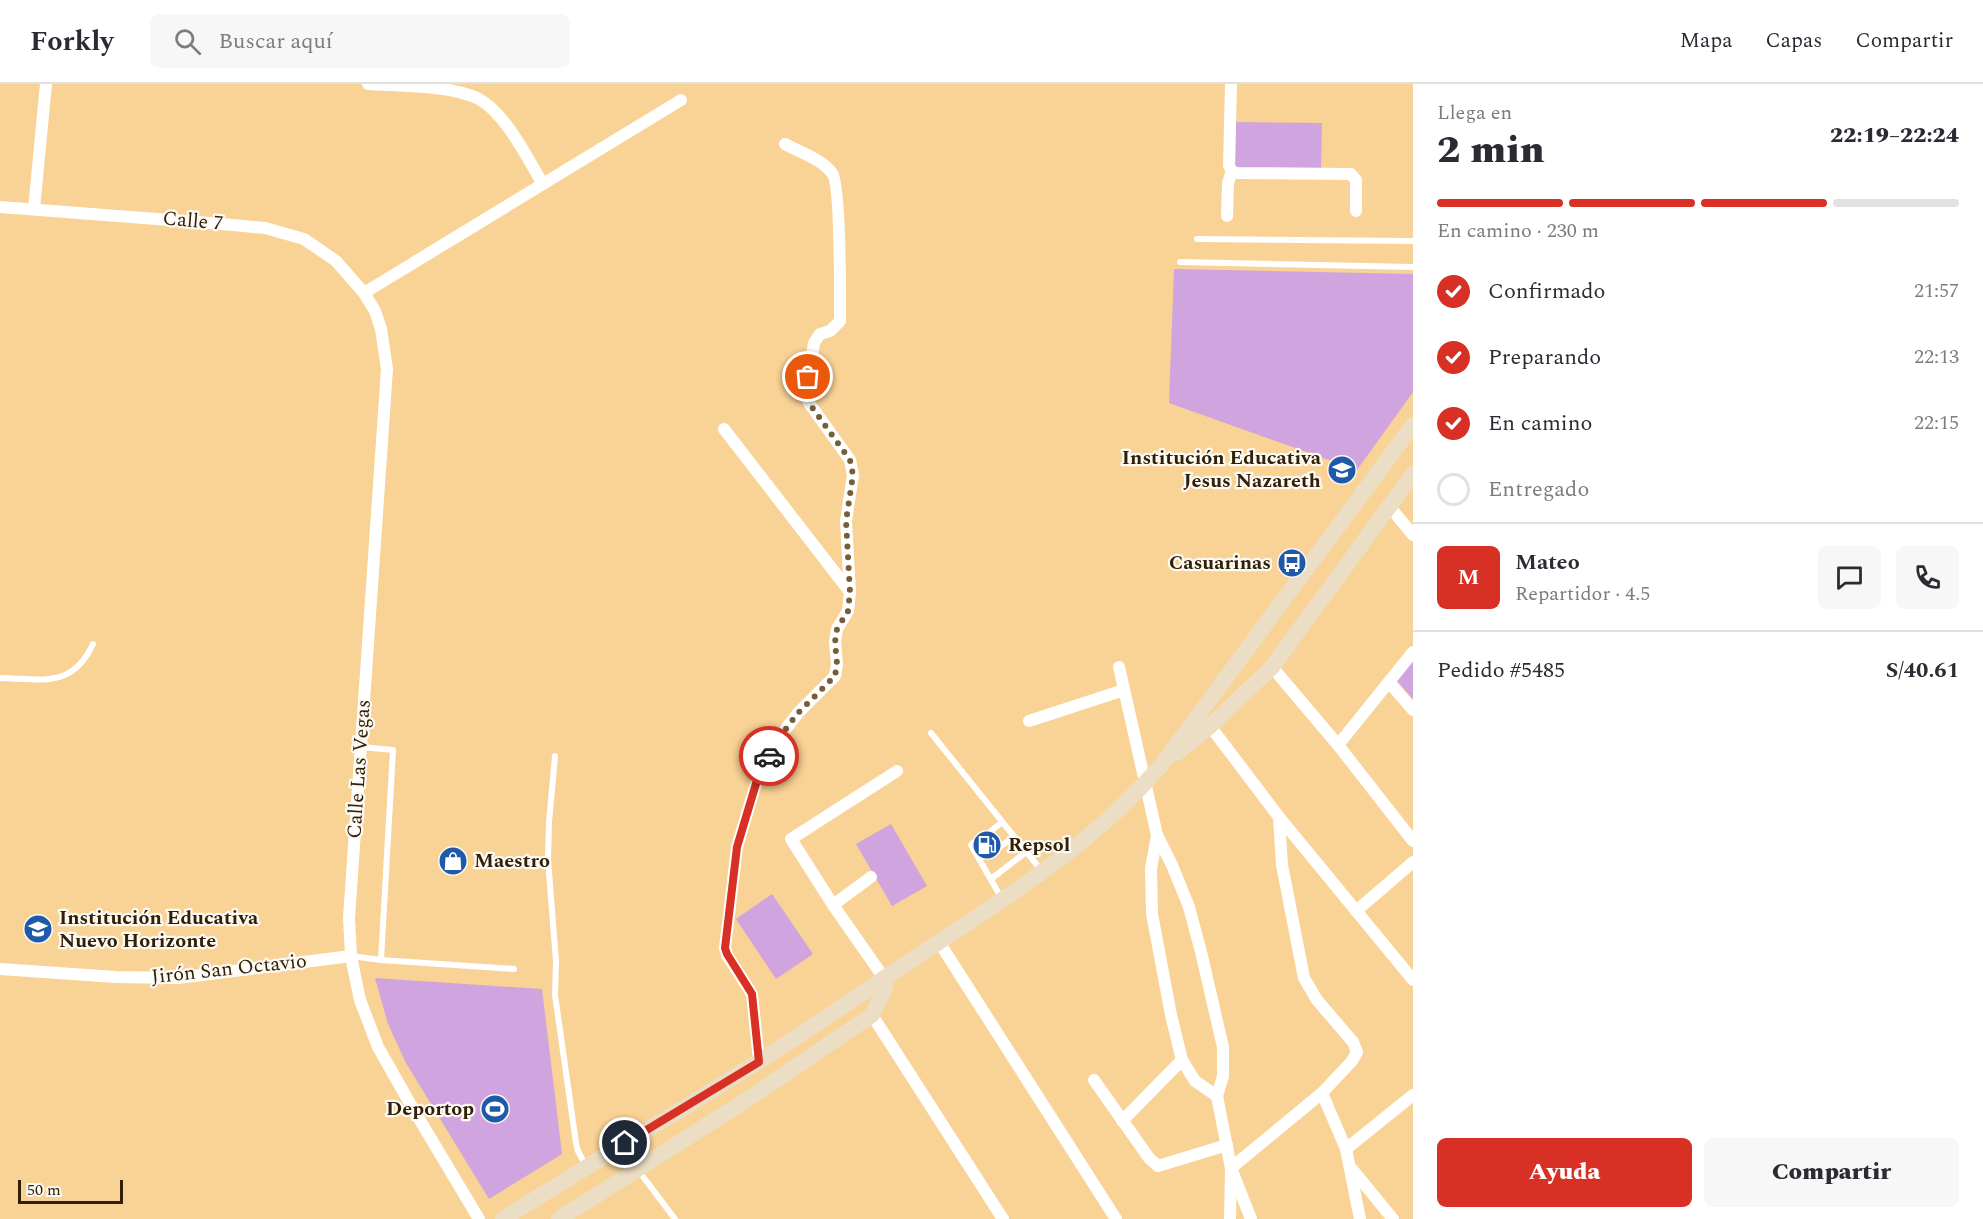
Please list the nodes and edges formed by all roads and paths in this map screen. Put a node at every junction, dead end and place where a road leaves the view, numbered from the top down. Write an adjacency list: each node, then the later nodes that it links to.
1 (46, 84): 9 (street)
2 (368, 84): 7 (street)
3 (1231, 84): 6 (street)
4 (681, 100): 7 (street)
5 (785, 144): 22 (street)
6 (1232, 171): 10 (street); 11 (street)
7 (543, 184): 16 (street)
8 (0, 207): 9 (street, Calle 7)
9 (34, 208): 16 (street, Calle 7)
10 (1356, 211)
11 (1227, 216)
12 (1197, 239): 13 (lane)
13 (1413, 241)
14 (1180, 262): 15 (lane)
15 (1413, 267)
16 (364, 293): 35 (street, Calle Las Vegas)
17 (1413, 425): 37 (main road)
18 (724, 429): 22 (street)
19 (1413, 474): 20 (main road)
20 (1389, 506): 21 (street); 26 (main road)
21 (1413, 535)
22 (850, 592): 65 (street)
23 (93, 644): 27 (lane)
24 (1413, 652): 28 (street)
25 (1119, 667): 29 (street)
26 (1272, 667): 32 (main road); 34 (street)
27 (0, 678)
28 (1389, 682): 30 (street); 34 (street)
29 (1124, 690): 31 (street); 39 (street)
30 (1413, 710)
31 (1029, 721)
32 (1210, 726): 37 (main road); 40 (street)
33 (931, 733): 41 (lane)
34 (1338, 746): 45 (street)
35 (360, 747): 57 (street, Calle Las Vegas); 58 (lane)
36 (555, 756): 73 (lane)
37 (1162, 764): 39 (main road)
38 (897, 771): 54 (street)
39 (1145, 784): 43 (street); 50 (main road)
40 (1279, 817): 55 (street); 67 (street)
41 (1002, 822): 42 (lane); 44 (lane)
42 (991, 831)
43 (1157, 835): 64 (street); 69 (street)
44 (1014, 837): 47 (lane); 48 (lane)
45 (1413, 841)
46 (973, 843): 52 (lane)
47 (1002, 846)
48 (1026, 852): 50 (lane); 52 (lane)
49 (1413, 862): 55 (street)
50 (1042, 872): 53 (main road)
51 (872, 877): 54 (street)
52 (991, 879): 53 (lane)
53 (1003, 899): 56 (main road)
54 (833, 905): 61 (street)
55 (1356, 911): 62 (street)
56 (939, 942): 61 (main road); 82 (street)
57 (351, 956): 58 (lane); 59 (street, Jirón San Octavio); 77 (street, Calle Las Vegas)
58 (381, 960): 60 (lane)
59 (0, 969)
60 (514, 969)
61 (884, 978): 63 (main road); 65 (main road)
62 (1413, 980)
63 (872, 1015): 76 (main road); 81 (street)
64 (1182, 1060): 69 (street); 70 (street)
65 (759, 1062): 73 (main road)
66 (1094, 1080): 70 (street)
67 (1322, 1093): 72 (street); 75 (street)
68 (1413, 1095): 72 (street)
69 (1217, 1096): 71 (street)
70 (1122, 1121): 71 (street)
71 (1227, 1145): 75 (street)
72 (1346, 1149): 74 (street)
73 (587, 1167): 78 (main road)
74 (1350, 1167): 85 (street); 86 (street)
75 (1231, 1168): 83 (street); 84 (street)
76 (638, 1169): 79 (main road); 80 (lane)
77 (478, 1219)
78 (503, 1219)
79 (559, 1219)
80 (675, 1219)
81 (1003, 1219)
82 (1116, 1219)
83 (1230, 1219)
84 (1251, 1219)
85 (1360, 1219)
86 (1393, 1219)

